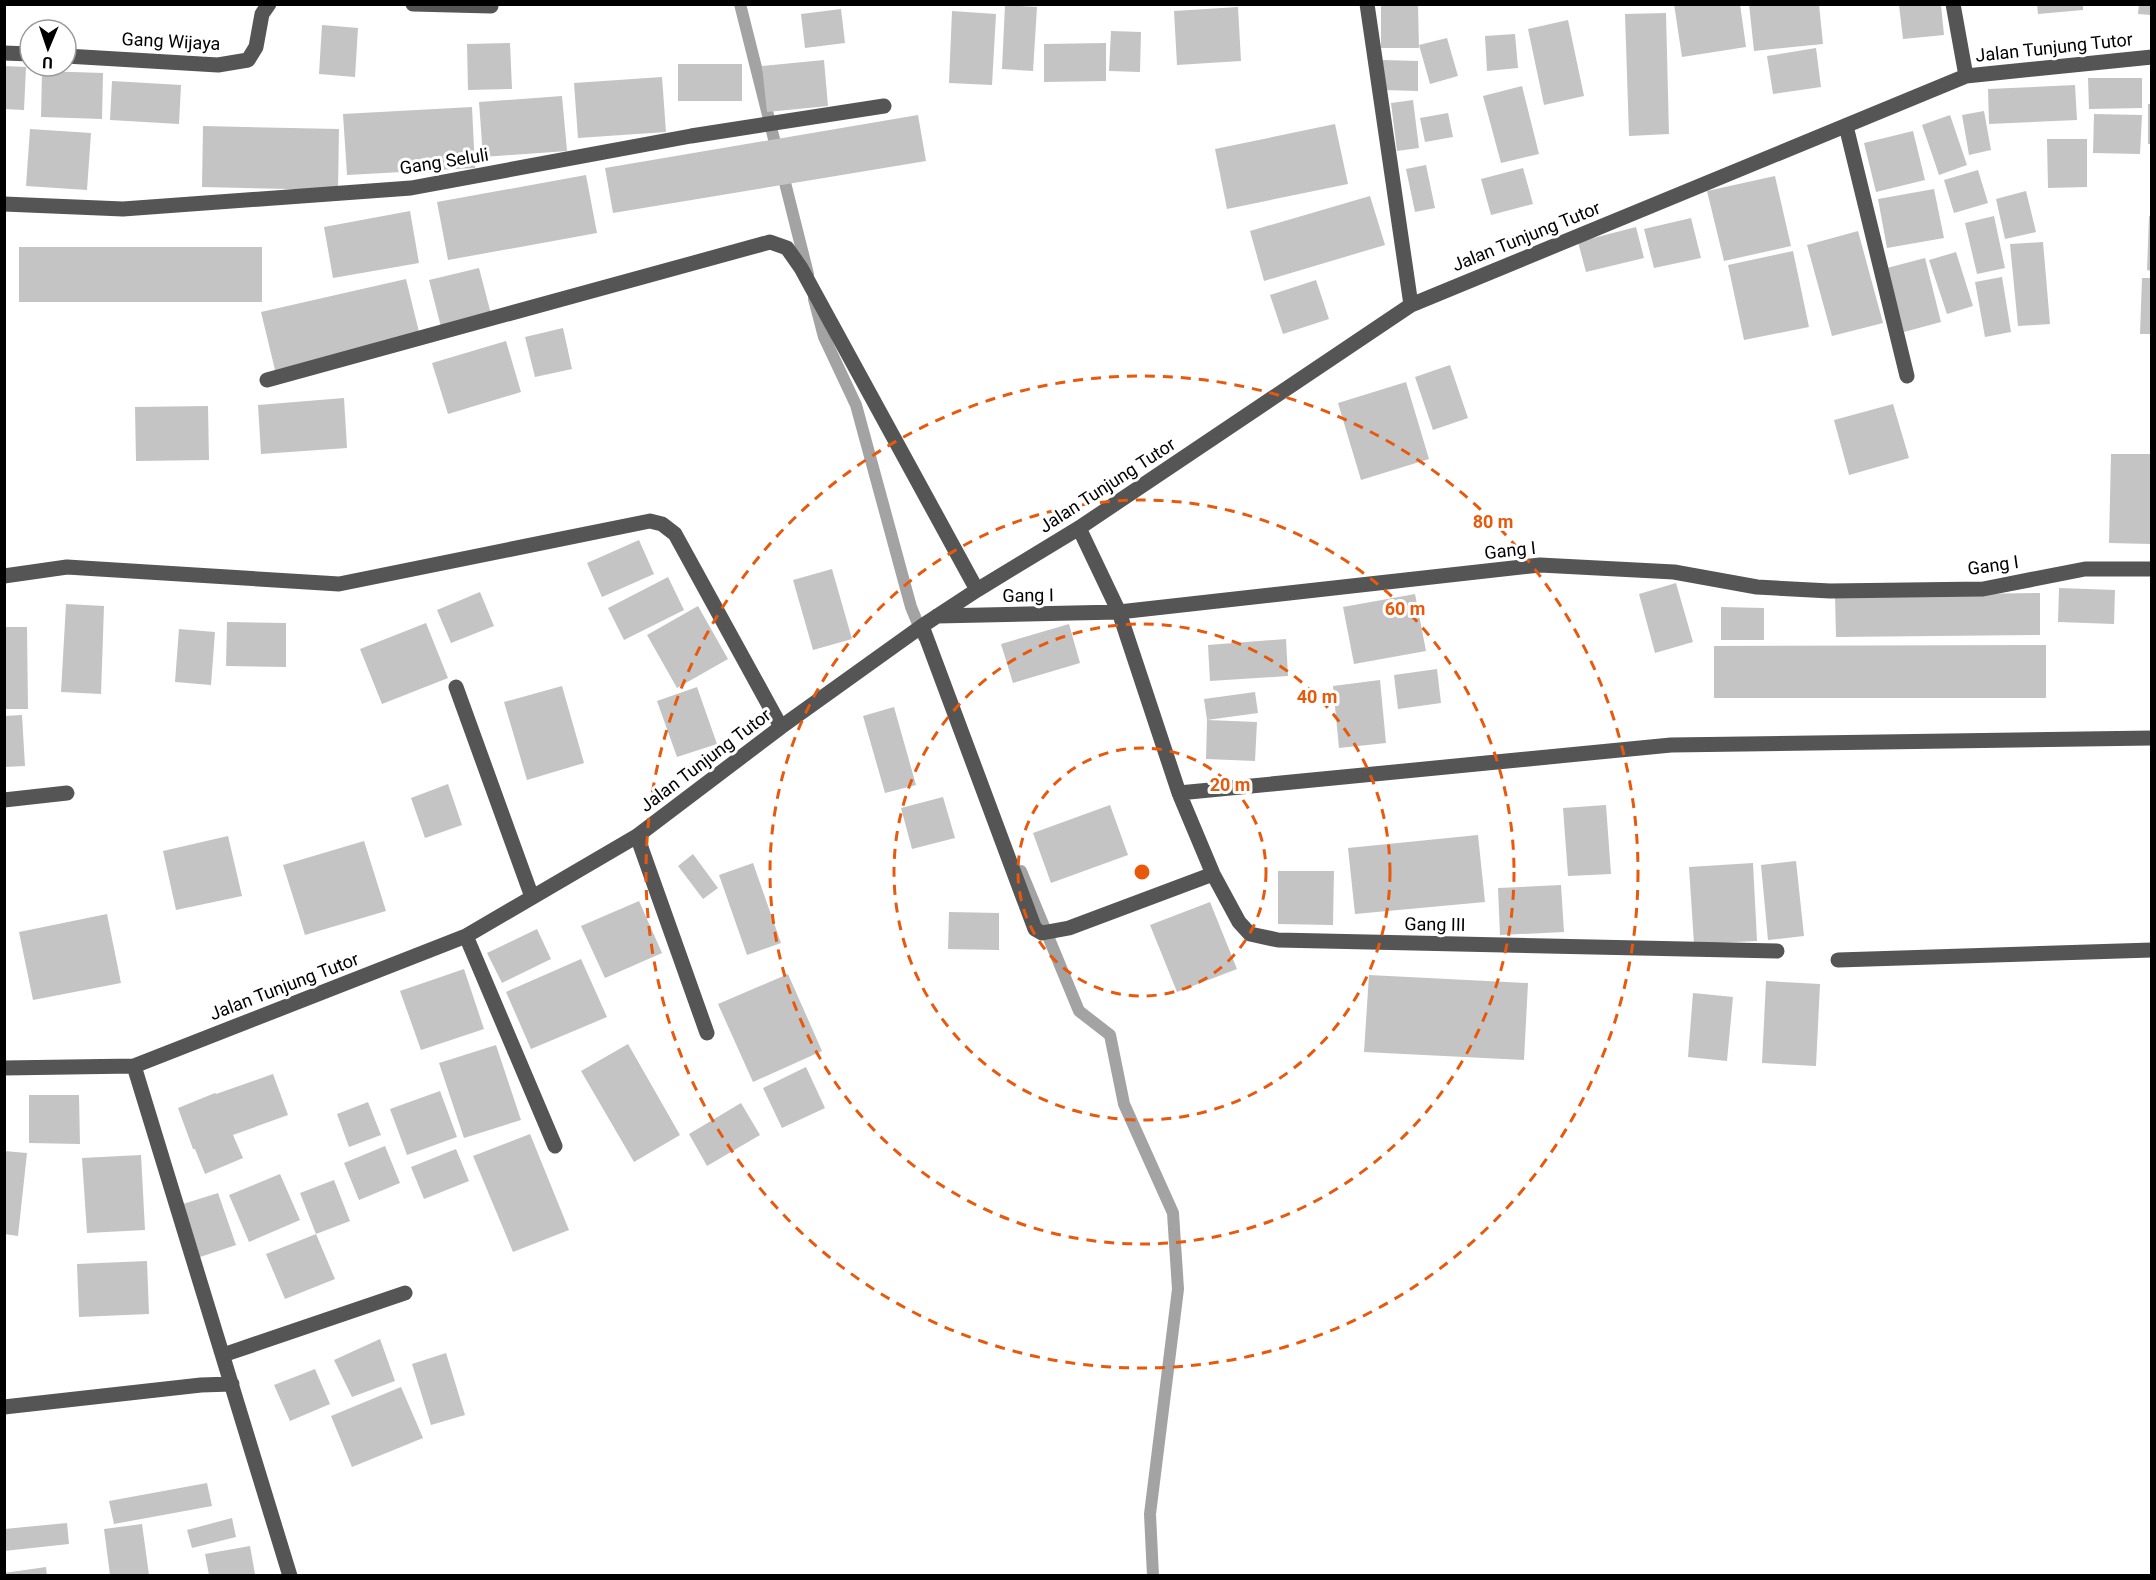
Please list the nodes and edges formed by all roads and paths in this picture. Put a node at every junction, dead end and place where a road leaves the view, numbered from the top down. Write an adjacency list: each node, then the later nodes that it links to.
1 (269, 4): 6 (street, Gang Wijaya)
2 (413, 4): 5 (street)
3 (1367, 4): 12 (street)
4 (1953, 4): 8 (street)
5 (490, 6)
6 (78, 57)
7 (2151, 57): 8 (street, Jalan Tunjung Tutor)
8 (1966, 76): 10 (street, Jalan Tunjung Tutor)
9 (884, 106): 11 (street, Gang Seluli)
10 (1846, 126): 12 (street, Jalan Tunjung Tutor); 13 (street)
11 (4, 204)
12 (1411, 305): 15 (street, Jalan Tunjung Tutor)
13 (1907, 376)
14 (267, 380): 18 (street)
15 (1079, 528): 18 (street, Jalan Tunjung Tutor); 19 (street, Gang III)
16 (2151, 569): 19 (street, Gang I)
17 (4, 576): 23 (street)
18 (977, 590): 20 (street, Jalan Tunjung Tutor)
19 (1119, 612): 20 (street, Gang I); 26 (street, Gang III)
20 (937, 616): 21 (street, Jalan Tunjung Tutor)
21 (922, 626): 23 (street, Jalan Tunjung Tutor); 29 (street)
22 (456, 687): 30 (street)
23 (781, 727): 28 (street, Jalan Tunjung Tutor)
24 (2151, 738): 26 (street)
25 (67, 793): 27 (street)
26 (1179, 794): 29 (street, Gang III)
27 (4, 800)
28 (637, 836): 30 (street, Jalan Tunjung Tutor); 35 (street)
29 (1213, 873): 33 (street, Gang III)
30 (532, 897): 31 (street, Jalan Tunjung Tutor)
31 (466, 936): 36 (street, Jalan Tunjung Tutor); 38 (street)
32 (2151, 950): 34 (street)
33 (1778, 951)
34 (1838, 960)
35 (707, 1033)
36 (134, 1066): 37 (street); 40 (street)
37 (4, 1068)
38 (555, 1146)
39 (405, 1293): 40 (street)
40 (223, 1355): 41 (street)
41 (231, 1384): 42 (street); 43 (street)
42 (4, 1407)
43 (290, 1575)

